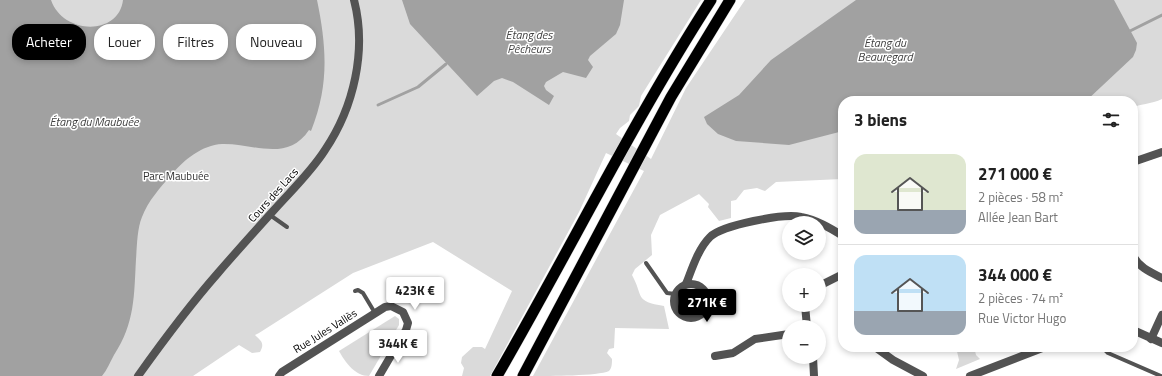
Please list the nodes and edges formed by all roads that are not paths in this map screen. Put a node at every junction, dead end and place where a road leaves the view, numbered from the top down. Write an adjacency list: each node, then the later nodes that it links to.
1 (354, 0): 6 (street, Cours des Lacs)
2 (711, 0): 33 (highway)
3 (730, 0): 34 (highway)
4 (1162, 152): 5 (street)
5 (1138, 160)
6 (270, 215): 7 (lane); 30 (street, Cours des Lacs)
7 (287, 227)
8 (838, 233): 14 (street)
9 (646, 263): 16 (lane)
10 (1138, 263): 12 (street)
11 (838, 276): 13 (street)
12 (1162, 278)
13 (826, 282)
14 (686, 284): 16 (street); 16 (street)
15 (355, 291): 17 (lane)
16 (675, 294)
17 (375, 313): 22 (street, Rue Jules Vallès); 31 (street, Rue Jules Vallès)
18 (1162, 315): 21 (street)
19 (1138, 332): 21 (street)
20 (782, 335): 28 (street)
21 (1151, 339): 23 (street)
22 (400, 340): 24 (lane); 32 (street)
23 (1162, 343)
24 (409, 345)
25 (882, 352): 36 (street)
26 (1032, 352): 37 (street)
27 (1107, 352): 38 (lane)
28 (715, 356)
29 (813, 364): 35 (street)
30 (138, 376)
31 (279, 376)
32 (379, 376)
33 (497, 376)
34 (523, 376)
35 (814, 376)
36 (923, 376)
37 (970, 376)
38 (1161, 376)

